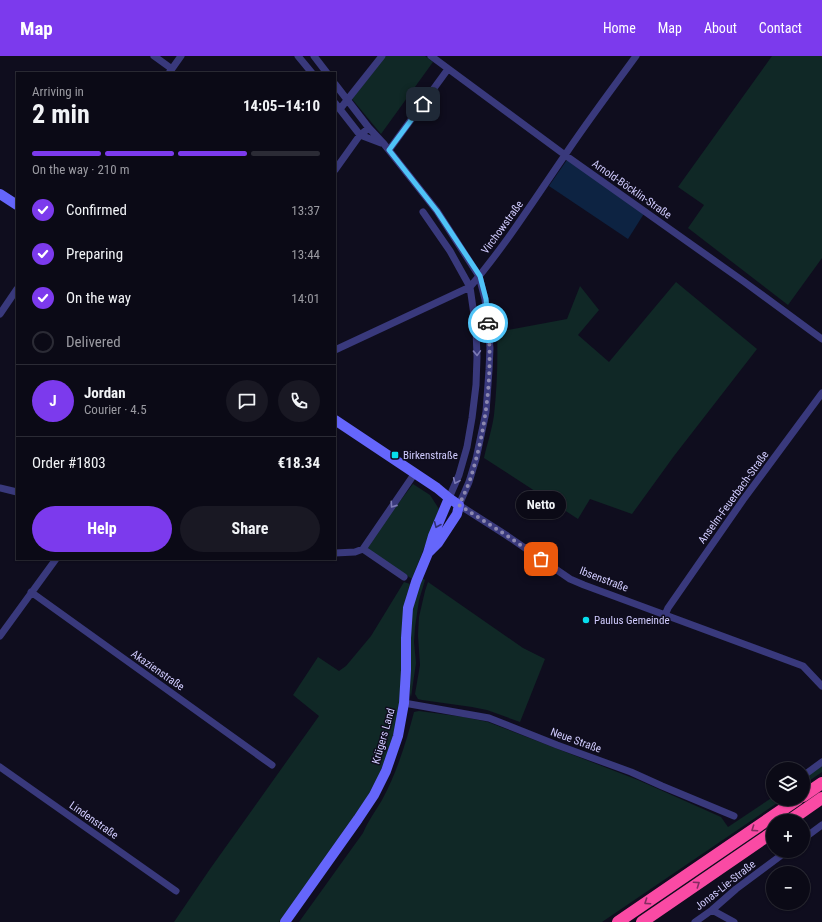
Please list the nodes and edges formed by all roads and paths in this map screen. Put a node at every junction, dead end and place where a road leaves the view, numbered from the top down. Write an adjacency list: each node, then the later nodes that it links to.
1 (155, 56): 9 (street)
2 (181, 56): 9 (street)
3 (298, 56): 10 (street)
4 (314, 56): 11 (street)
5 (382, 56): 13 (street)
6 (430, 56): 8 (street, Arnold-Böcklin-Straße)
7 (636, 56): 19 (street, Virchowstraße)
8 (448, 69): 18 (street); 19 (street, Arnold-Böcklin-Straße)
9 (170, 71)
10 (311, 72)
11 (326, 72)
12 (336, 85): 13 (street)
13 (347, 100): 14 (street); 15 (street)
14 (337, 106): 16 (street)
15 (369, 128): 16 (street); 17 (street)
16 (360, 135): 17 (street); 20 (street)
17 (384, 144): 18 (street)
18 (389, 150): 24 (street)
19 (565, 155): 24 (street, Virchowstraße); 28 (street, Arnold-Böcklin-Straße)
20 (336, 169)
21 (0, 194): 22 (street)
22 (16, 205)
23 (423, 212): 25 (street)
24 (480, 276): 25 (street, Virchowstraße); 36 (street)
25 (470, 287): 29 (street, Virchowstraße); 35 (street, one-way to 35)
26 (16, 290): 27 (street)
27 (0, 314)
28 (822, 339)
29 (336, 350)
30 (822, 393): 43 (street, Anselm-Feuerbach-Straße)
31 (336, 421): 32 (street, Ibsenstraße)
32 (415, 473): 35 (street, Ibsenstraße); 37 (street, one-way to 37)
33 (0, 488): 34 (street)
34 (16, 492)
35 (449, 498): 36 (street, Ibsenstraße); 39 (street, Krügers Land, one-way to 39)
36 (459, 505): 39 (street, Krügers Land); 43 (street, Ibsenstraße)
37 (363, 549): 38 (street); 41 (street)
38 (336, 553)
39 (428, 553): 46 (street, Krügers Land)
40 (55, 560): 42 (street)
41 (404, 577)
42 (31, 592): 44 (street); 48 (street, Akazienstraße)
43 (665, 615): 45 (street, Ibsenstraße)
44 (0, 636)
45 (822, 686)
46 (404, 703): 56 (street, Neue Straße); 63 (street, Krügers Land)
47 (822, 762): 50 (street)
48 (272, 766)
49 (0, 767): 61 (street, Lindenstraße)
50 (810, 771)
51 (822, 783): 52 (highway)
52 (810, 791)
53 (822, 798): 55 (highway)
54 (788, 806): 64 (highway, one-way to 64)
55 (799, 814)
56 (734, 816)
57 (822, 825): 58 (street)
58 (810, 834)
59 (766, 837): 65 (highway, one-way to 59)
60 (778, 858): 62 (street, Jonas-Lie-Straße)
61 (176, 891)
62 (712, 910): 66 (street, Jonas-Lie-Straße); 67 (street)
63 (284, 922)
64 (618, 922)
65 (642, 922)
66 (695, 922)
67 (734, 922)

